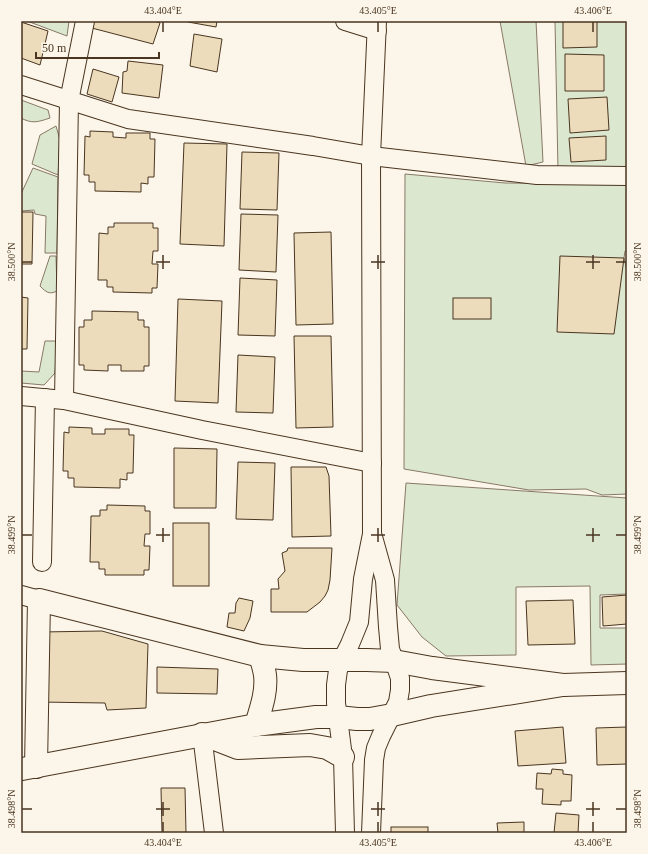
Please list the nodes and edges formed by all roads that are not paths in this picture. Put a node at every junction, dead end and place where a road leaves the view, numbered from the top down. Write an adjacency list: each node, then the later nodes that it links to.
1 (85, 21): 5 (street)
2 (345, 21): 3 (street)
3 (377, 26): 6 (street)
4 (21, 85): 5 (street)
5 (69, 100): 6 (street); 10 (street)
6 (371, 156): 7 (street); 11 (street)
7 (627, 176)
8 (21, 396): 9 (street)
9 (45, 398): 10 (street); 13 (street)
10 (64, 400): 11 (street)
11 (372, 463): 12 (street)
12 (372, 534): 16 (street); 17 (street)
13 (42, 562)
14 (30, 597): 15 (main road); 25 (main road)
15 (260, 656): 16 (main road); 22 (main road)
16 (342, 660): 17 (main road); 21 (street)
17 (394, 661): 19 (main road); 20 (street)
18 (627, 683): 19 (main road)
19 (563, 685): 20 (main road)
20 (392, 715): 21 (main road); 28 (street)
21 (338, 717): 22 (main road); 24 (street)
22 (256, 725): 23 (main road)
23 (202, 734): 24 (main road); 25 (main road); 26 (street)
24 (343, 757): 27 (street)
25 (28, 768)
26 (214, 833)
27 (345, 833)
28 (370, 833)

